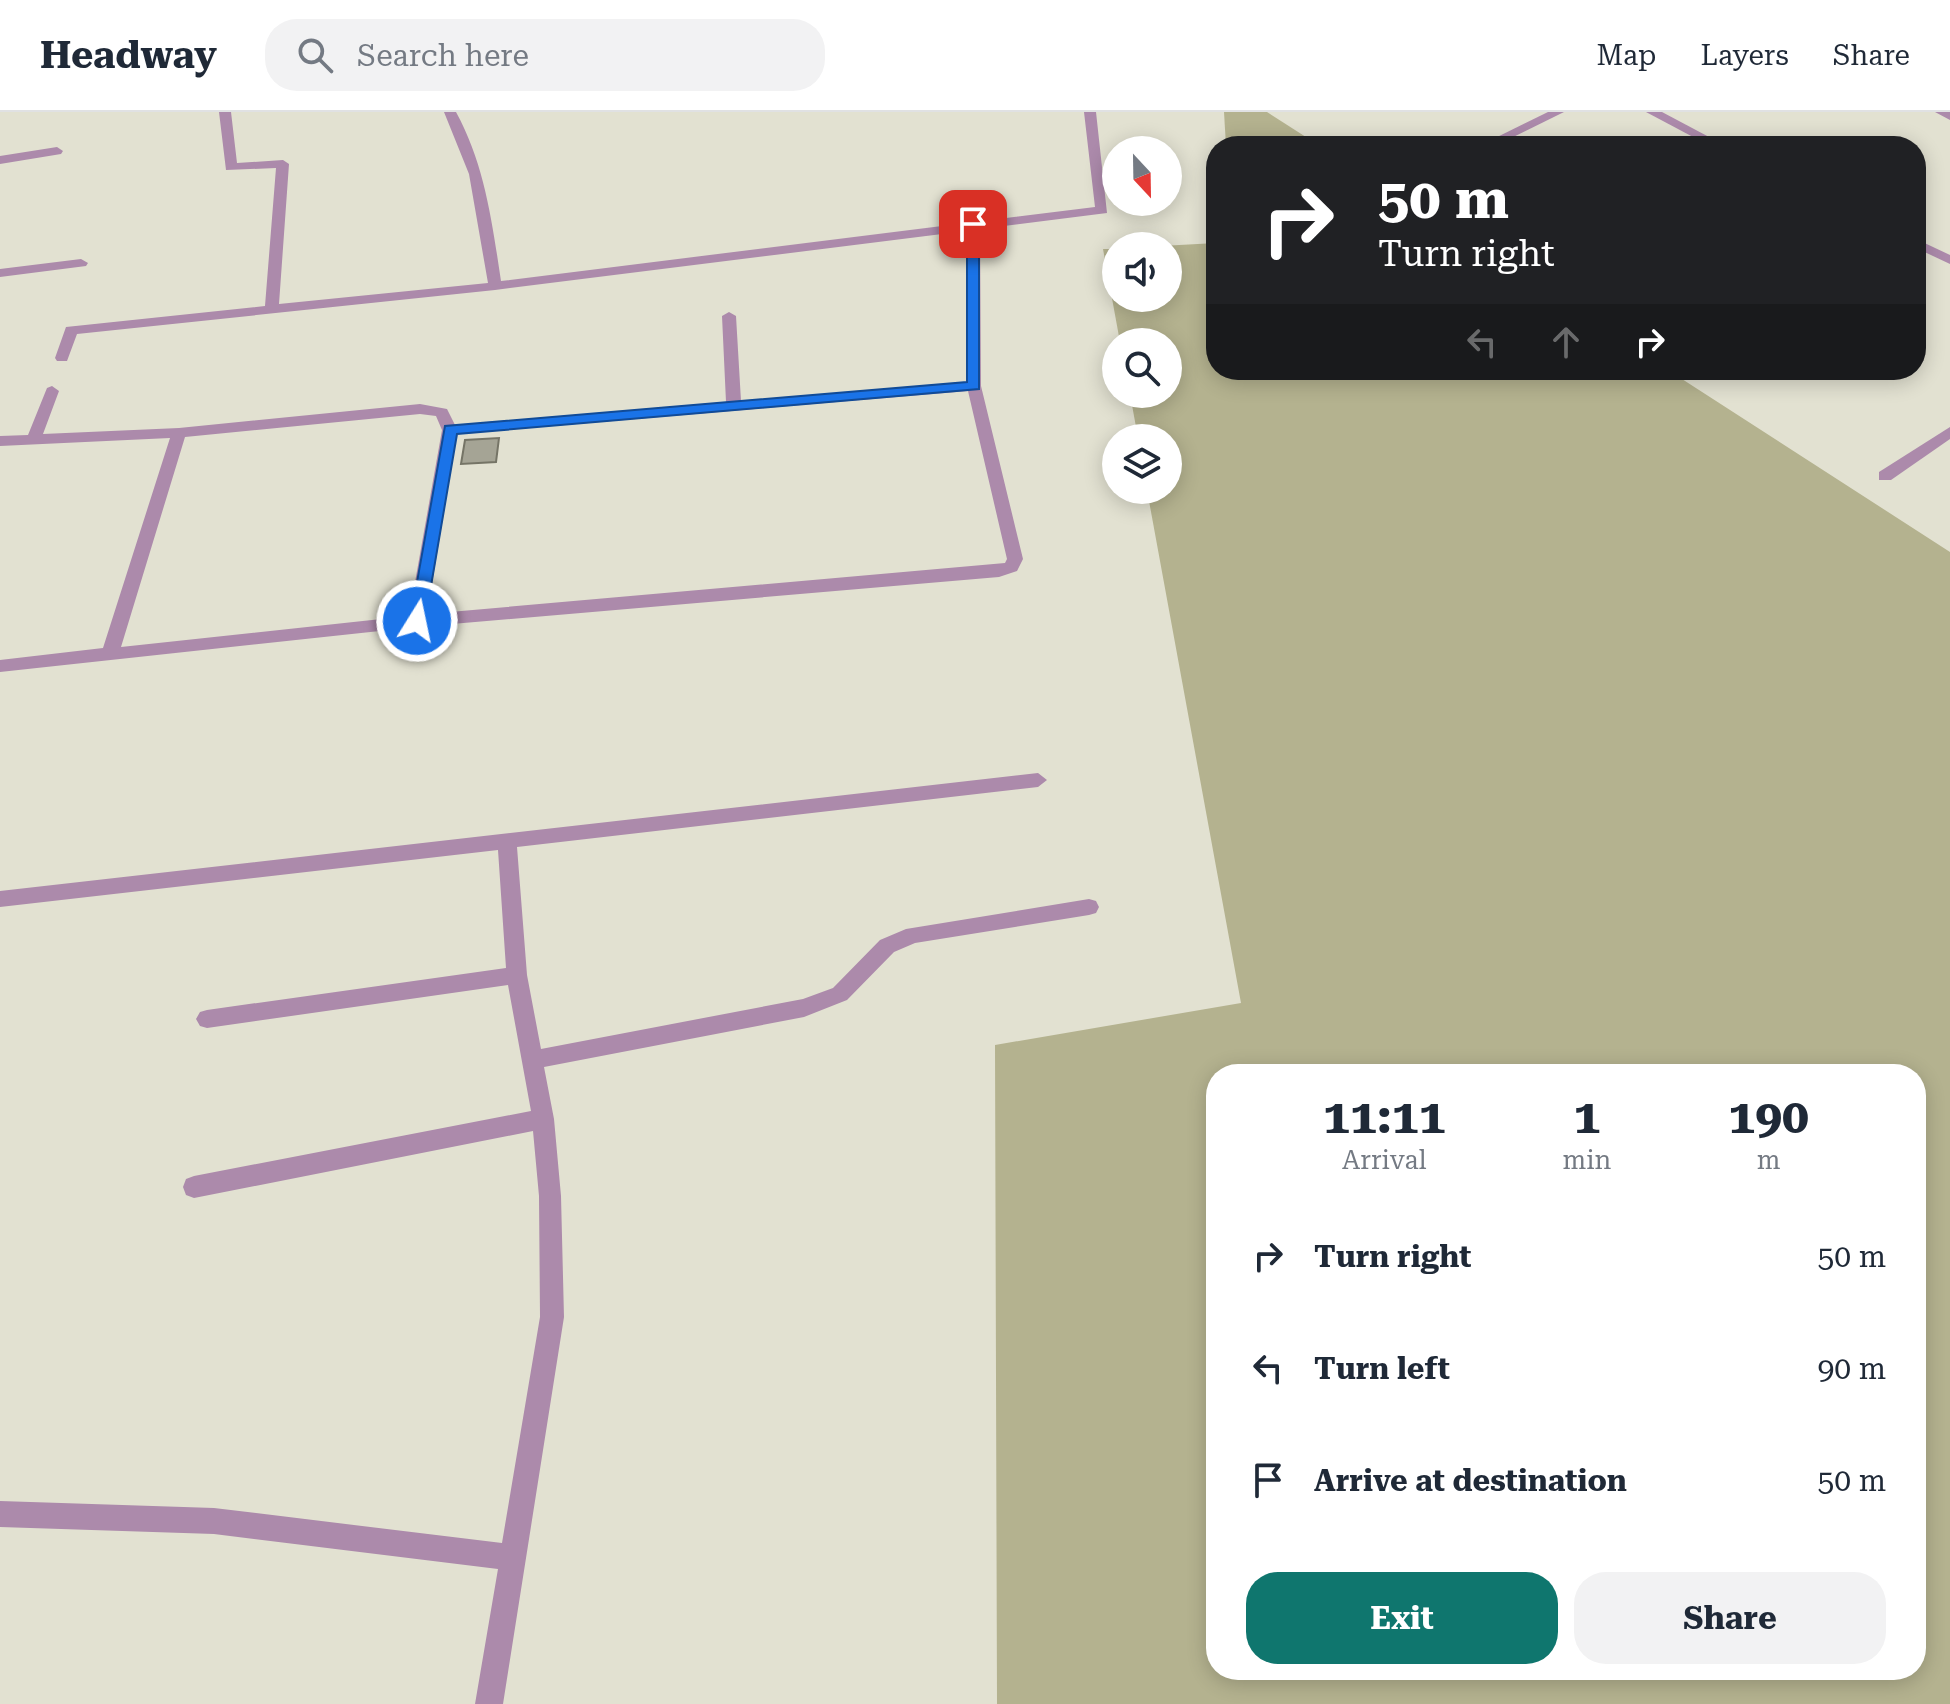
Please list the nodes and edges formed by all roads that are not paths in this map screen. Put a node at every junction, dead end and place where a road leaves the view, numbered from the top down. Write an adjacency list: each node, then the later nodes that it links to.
1 (225, 112): 18 (street)
2 (450, 112): 17 (street)
3 (1090, 112): 12 (street)
4 (1558, 112): 8 (street)
5 (1652, 112): 9 (street)
6 (1941, 112): 7 (street)
7 (1950, 116)
8 (1506, 136)
9 (1700, 136)
10 (57, 151): 11 (street)
11 (0, 160)
12 (973, 224): 17 (street); 21 (street)
13 (1926, 248): 14 (street)
14 (1950, 260)
15 (81, 263): 16 (street)
16 (0, 273)
17 (495, 286): 18 (street)
18 (272, 308): 20 (street)
19 (729, 316): 23 (street)
20 (62, 358)
21 (974, 386): 23 (street); 30 (street)
22 (52, 391): 27 (street)
23 (734, 406): 24 (street)
24 (450, 430): 26 (street); 30 (street)
25 (1950, 432): 29 (street)
26 (179, 433): 27 (street); 31 (street)
27 (34, 438): 28 (street)
28 (0, 441)
29 (1885, 476)
30 (417, 621): 31 (street)
31 (111, 652): 32 (street)
32 (0, 666)
33 (1038, 780): 34 (street)
34 (507, 841): 35 (street); 37 (street)
35 (0, 899)
36 (1089, 907): 39 (street)
37 (517, 975): 38 (street); 39 (street)
38 (207, 1019)
39 (531, 1060): 40 (street)
40 (543, 1119): 41 (street); 43 (street)
41 (194, 1187)
42 (0, 1514): 43 (street)
43 (511, 1557): 44 (street)
44 (489, 1704)

